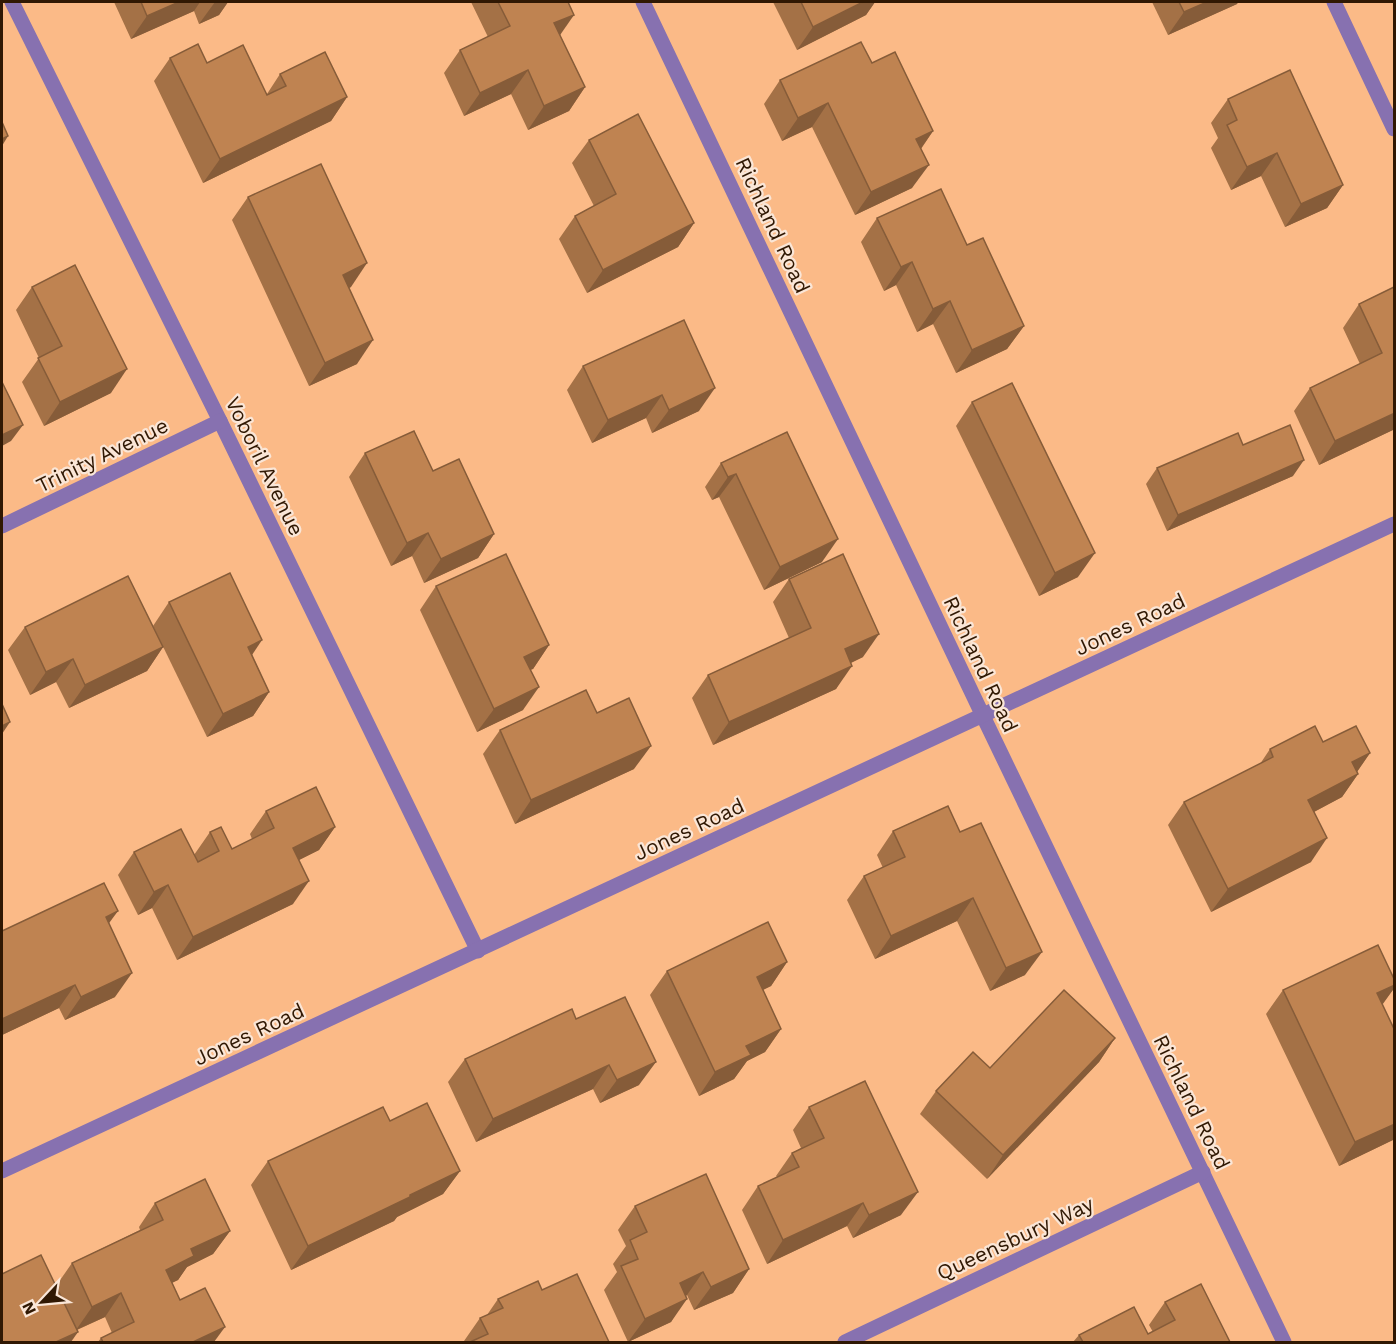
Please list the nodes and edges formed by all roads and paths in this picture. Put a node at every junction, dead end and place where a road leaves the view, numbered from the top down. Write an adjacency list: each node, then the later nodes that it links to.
1 (12, 2): 5 (street, Voboril Avenue)
2 (644, 2): 8 (street, Richland Road)
3 (1334, 2): 4 (street)
4 (1395, 129)
5 (220, 421): 7 (street, Trinity Avenue); 9 (street, Voboril Avenue)
6 (1395, 524): 8 (street, Jones Road)
7 (2, 526)
8 (983, 716): 9 (street, Jones Road); 11 (street, Richland Road)
9 (478, 951): 10 (street, Jones Road)
10 (2, 1171)
11 (1203, 1172): 12 (street, Queensbury Way); 13 (street, Richland Road)
12 (845, 1342)
13 (1284, 1342)

